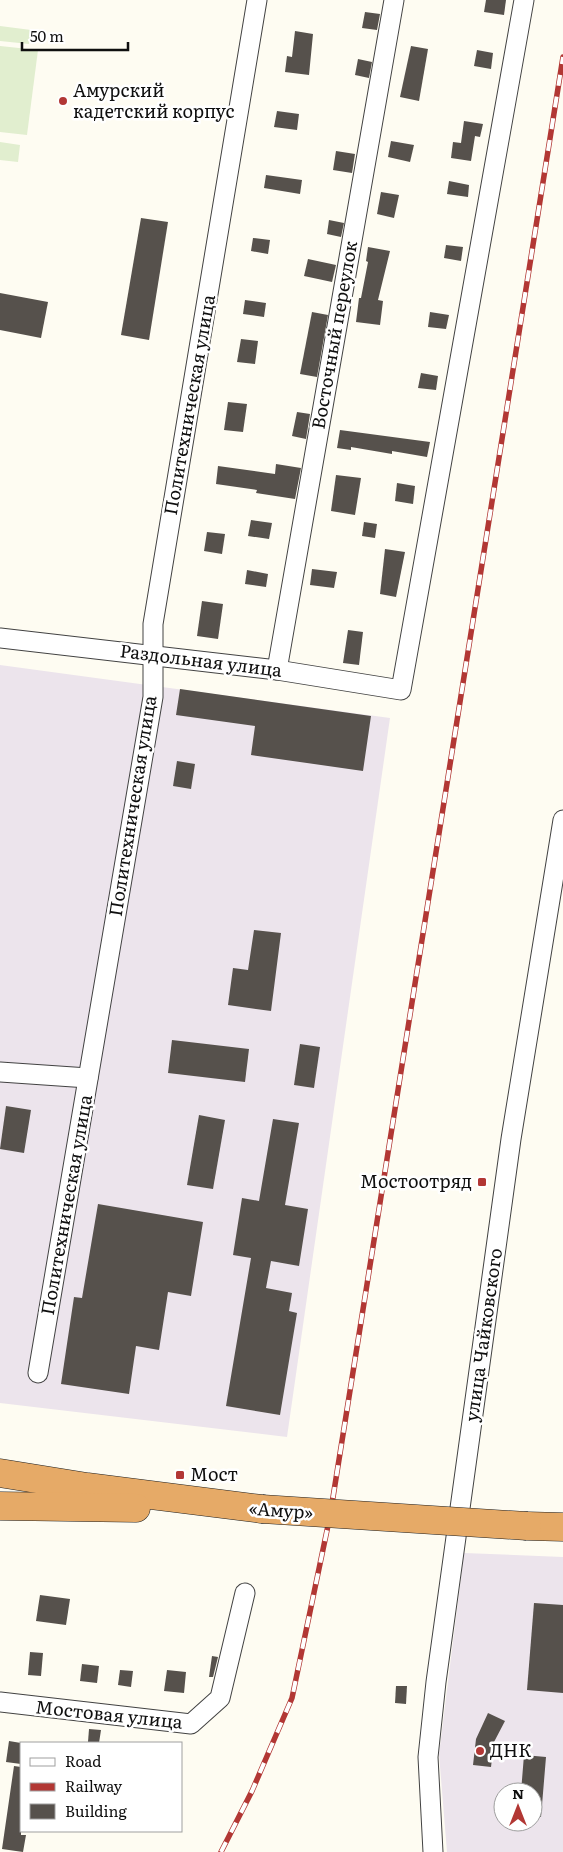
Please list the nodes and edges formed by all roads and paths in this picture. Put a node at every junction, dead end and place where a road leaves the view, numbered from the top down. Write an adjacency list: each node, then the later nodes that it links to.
1 (257, 0): 5 (street, Политехническая улица)
2 (394, 0): 6 (street, Восточный переулок)
3 (524, 0): 6 (street, Раздольная улица)
4 (0, 638): 5 (street, Раздольная улица)
5 (152, 656): 6 (street, Раздольная улица); 9 (street, Политехническая улица)
6 (277, 670)
7 (563, 820): 18 (street, улица Чайковского)
8 (0, 1072): 9 (street)
9 (88, 1078): 10 (street, Политехническая улица)
10 (38, 1373)
11 (0, 1473): 14 (highway)
12 (0, 1492): 14 (highway, «Амур»)
13 (0, 1506): 14 (highway)
14 (262, 1509): 15 (highway, «Амур», bridge)
15 (563, 1527)
16 (245, 1593): 17 (street, Мостовая улица)
17 (0, 1702)
18 (433, 1852)

